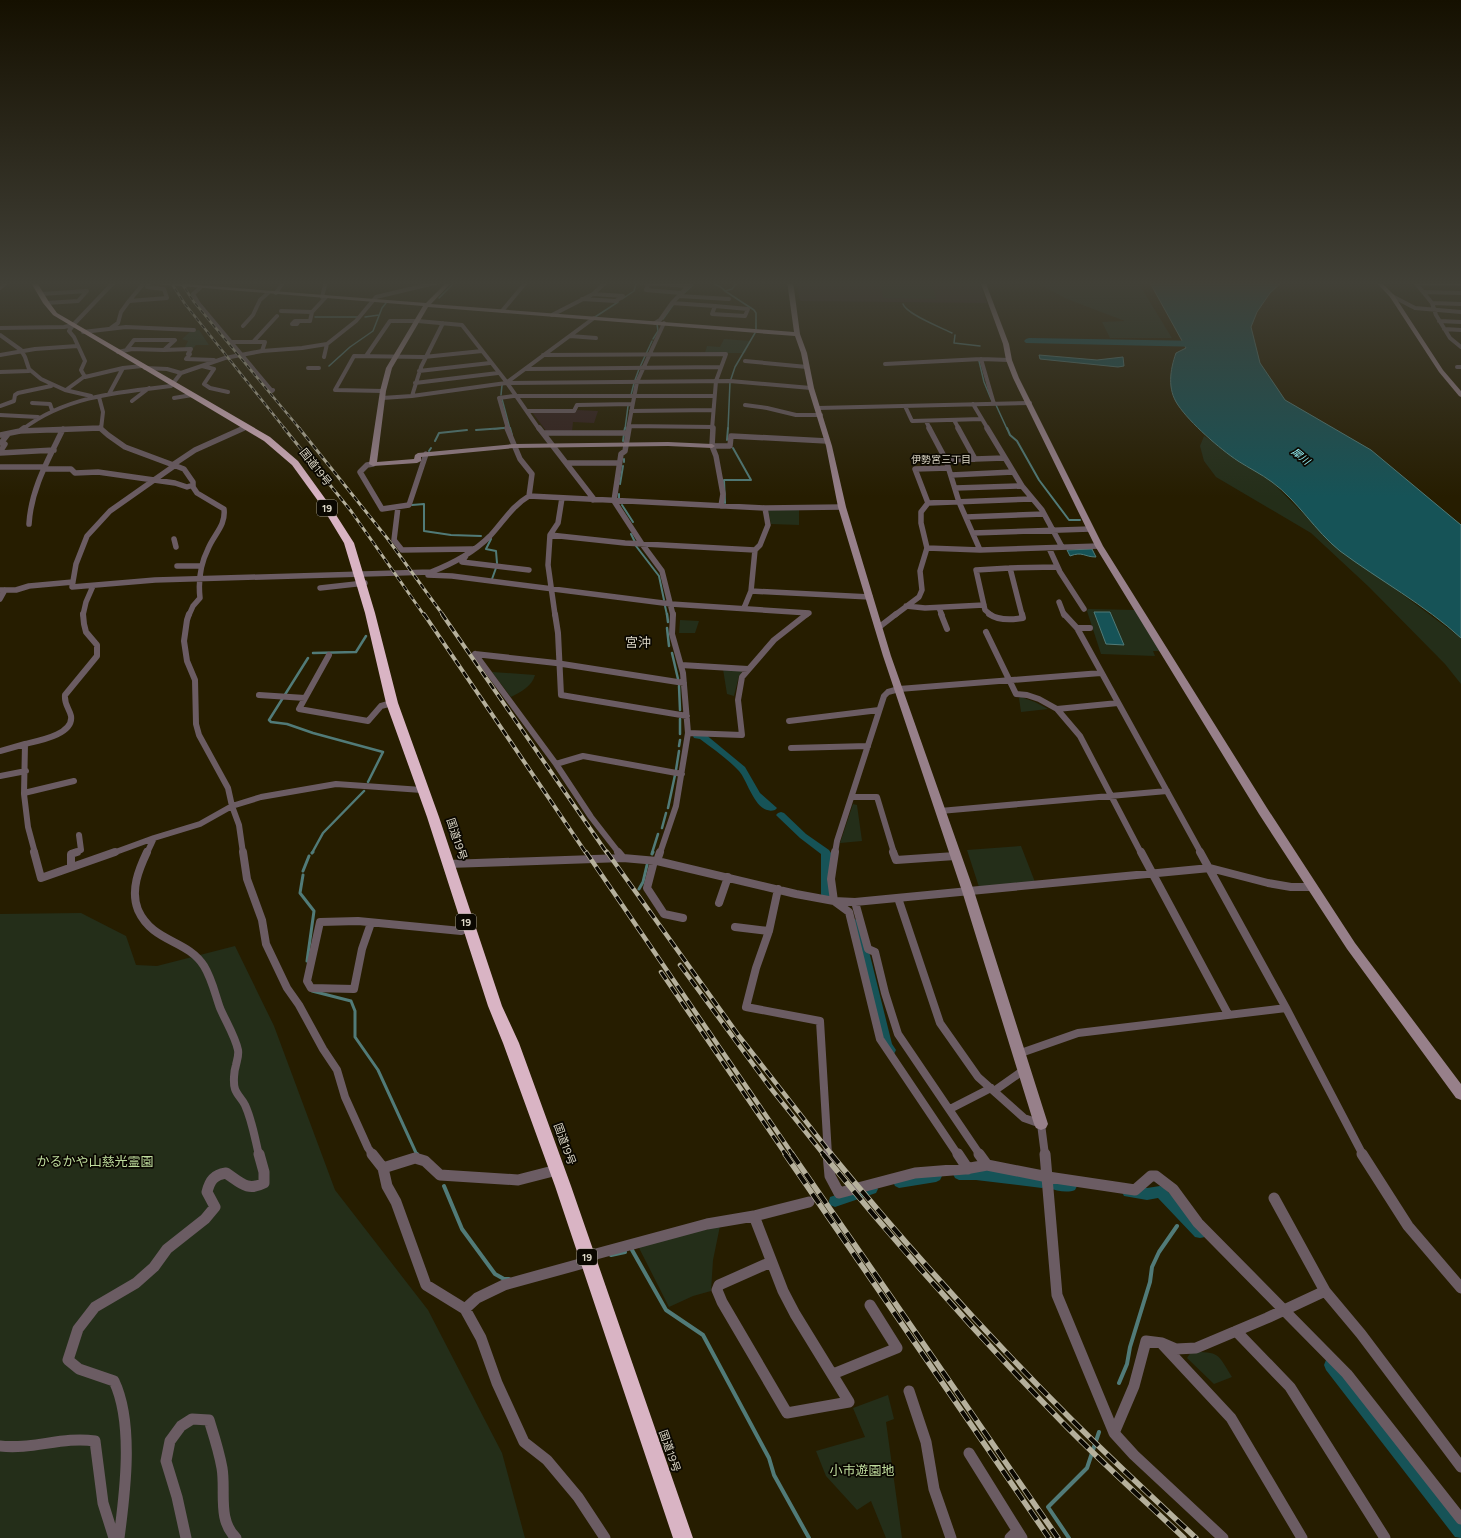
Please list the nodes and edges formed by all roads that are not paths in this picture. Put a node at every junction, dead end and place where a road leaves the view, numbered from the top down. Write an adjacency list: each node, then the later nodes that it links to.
1 (12, 353): 18 (street)
2 (22, 353): 41 (street)
3 (81, 353): 46 (street)
4 (125, 353): 33 (highway, 国道19号 / 19)
5 (189, 353): 27 (street)
6 (240, 353): 19 (street)
7 (253, 353): 19 (street)
8 (325, 353): 23 (street)
9 (368, 353): 22 (street)
10 (398, 353): 24 (street)
11 (426, 353): 25 (street)
12 (465, 353): 25 (street)
13 (483, 353): 30 (street)
14 (546, 353): 20 (street)
15 (803, 353): 35 (street)
16 (1008, 353): 28 (street)
17 (1429, 353): 61 (street)
18 (0, 355)
19 (242, 355): 27 (street); 56 (street)
20 (543, 355): 21 (street); 40 (street)
21 (650, 355): 34 (street); 39 (street)
22 (366, 356): 24 (street); 57 (street)
23 (324, 357)
24 (395, 357): 25 (street); 57 (street)
25 (424, 357): 42 (street)
26 (981, 359): 28 (street); 31 (street); 76 (street)
27 (220, 360): 32 (street)
28 (1009, 360): 73 (street)
29 (745, 361): 35 (street)
30 (490, 363): 42 (street); 44 (street)
31 (885, 364)
32 (201, 366): 45 (street); 58 (street)
33 (143, 367): 36 (street); 45 (street); 51 (highway, 国道19号 / 19)
34 (722, 367): 39 (street); 47 (street)
35 (807, 367): 54 (street)
36 (124, 368): 46 (street); 59 (street)
37 (308, 368): 38 (street)
38 (319, 368)
39 (643, 368): 40 (street); 48 (street)
40 (526, 369): 50 (street)
41 (29, 371): 43 (street); 52 (street)
42 (419, 371): 49 (street)
43 (0, 372)
44 (498, 373): 49 (street); 50 (street)
45 (181, 374): 51 (street)
46 (85, 376): 55 (street)
47 (716, 381): 48 (street); 54 (street); 65 (street)
48 (637, 382): 50 (street); 64 (street)
49 (415, 383): 63 (street)
50 (506, 383): 63 (street); 66 (street)
51 (173, 384): 53 (street); 60 (highway, 国道19号 / 19)
52 (51, 386): 55 (street); 70 (street)
53 (149, 388): 59 (street); 71 (street)
54 (811, 388): 84 (street)
55 (66, 390): 62 (street)
56 (273, 390)
57 (383, 391): 68 (street)
58 (228, 392)
59 (109, 394): 62 (street)
60 (192, 395): 67 (street); 91 (highway, 国道19号 / 19)
61 (1461, 395)
62 (95, 396): 80 (street); 93 (street)
63 (412, 396): 68 (street)
64 (634, 396): 65 (street); 66 (street); 74 (street)
65 (714, 396): 81 (street)
66 (516, 397): 82 (street); 103 (street)
67 (174, 398)
68 (382, 398): 112 (street)
69 (20, 400): 70 (street)
70 (14, 401): 78 (street)
71 (132, 401)
72 (32, 403): 80 (street)
73 (1030, 403): 76 (street); 138 (street)
74 (632, 404): 82 (street); 83 (street)
75 (973, 404): 76 (street); 79 (street); 87 (street)
76 (994, 404)
77 (745, 405): 84 (street)
78 (0, 406)
79 (905, 406): 84 (street); 89 (street)
80 (52, 410): 86 (street)
81 (713, 410): 83 (street); 92 (street)
82 (527, 411): 96 (street)
83 (630, 411): 90 (street)
84 (819, 411): 100 (street)
85 (0, 415): 86 (street)
86 (38, 417): 95 (street)
87 (982, 419): 88 (street); 108 (street)
88 (954, 420): 89 (street); 109 (street)
89 (926, 421): 110 (street)
90 (629, 426): 92 (street); 97 (street)
91 (246, 427): 114 (street); 160 (highway, 国道19号 / 19)
92 (713, 427): 104 (street)
93 (100, 428): 94 (street); 114 (street)
94 (63, 429): 95 (street); 105 (street)
95 (20, 431): 98 (street)
96 (543, 433): 97 (street); 101 (street)
97 (628, 433): 102 (street)
98 (8, 434): 99 (street); 106 (street)
99 (0, 435)
100 (827, 441): 104 (street); 133 (street)
101 (551, 445): 102 (street); 103 (street); 111 (street)
102 (626, 445): 104 (street); 113 (street)
103 (514, 446): 107 (street); 124 (street)
104 (712, 446): 131 (street)
105 (54, 450): 106 (street); 116 (street)
106 (1, 454)
107 (426, 454): 112 (street); 132 (street)
108 (1004, 458): 109 (street); 118 (street)
109 (975, 459): 110 (street)
110 (946, 460): 117 (street)
111 (567, 463): 113 (street); 127 (street)
112 (373, 464): 132 (street)
113 (619, 464): 128 (street)
114 (174, 465): 120 (street); 121 (street)
115 (0, 467): 116 (street)
116 (44, 468): 120 (street); 137 (street)
117 (948, 468): 119 (street); 130 (street)
118 (1013, 472): 119 (street); 122 (street)
119 (951, 475): 123 (street)
120 (152, 480): 121 (street); 159 (street)
121 (193, 485): 153 (street)
122 (1022, 486): 123 (street); 126 (street)
123 (955, 488): 129 (street)
124 (528, 496): 125 (street); 151 (street)
125 (562, 498): 127 (street); 141 (street)
126 (1032, 499): 129 (street); 135 (street)
127 (593, 500): 128 (street)
128 (614, 501): 131 (street); 143 (street)
129 (959, 502): 130 (street); 136 (street)
130 (928, 503): 147 (street)
131 (721, 506): 134 (street)
132 (398, 507): 151 (street)
133 (842, 507): 134 (street); 166 (street)
134 (765, 508): 149 (street)
135 (1044, 514): 136 (street); 139 (street)
136 (966, 517): 140 (street)
137 (29, 524)
138 (1090, 528): 139 (street); 144 (street)
139 (1053, 530): 140 (street); 146 (street)
140 (973, 533): 150 (street)
141 (550, 535): 143 (street); 163 (street)
142 (174, 539): 145 (street)
143 (642, 544): 149 (street); 169 (street)
144 (1099, 546): 146 (street); 223 (street)
145 (176, 547)
146 (1062, 547): 148 (street)
147 (927, 548): 150 (street); 171 (street)
148 (1049, 548): 150 (street); 154 (street)
149 (755, 550): 165 (street)
150 (980, 550)
151 (470, 552): 156 (street); 157 (street)
152 (178, 566): 153 (street)
153 (201, 566): 158 (street)
154 (1057, 567): 155 (street); 174 (street)
155 (1010, 568): 170 (street); 170 (street)
156 (529, 570)
157 (402, 573): 158 (street); 163 (street)
158 (198, 580): 161 (street); 211 (street)
159 (73, 582): 161 (street); 164 (street)
160 (364, 583): 162 (street); 190 (highway, 国道19号 / 19)
161 (93, 586): 197 (street)
162 (320, 588)
163 (552, 589): 169 (street); 181 (street)
164 (3, 590): 167 (street)
165 (751, 591): 166 (street); 172 (street)
166 (870, 597): 175 (street)
167 (0, 599)
168 (1060, 602): 176 (street)
169 (671, 604): 172 (street); 182 (street)
170 (984, 605): 173 (street)
171 (906, 606): 173 (street); 175 (street)
172 (744, 608): 183 (street)
173 (939, 608): 178 (street)
174 (1084, 609)
175 (878, 628): 187 (street)
176 (1077, 628): 177 (street); 184 (street)
177 (1090, 628)
178 (947, 629)
179 (986, 632): 185 (street)
180 (329, 655): 189 (street)
181 (560, 664): 186 (street); 194 (street); 201 (street)
182 (681, 665): 183 (street); 186 (street)
183 (748, 669): 196 (street)
184 (1101, 673): 185 (street); 191 (street)
185 (1010, 680): 187 (street); 192 (street)
186 (684, 683): 194 (street)
187 (899, 689): 193 (street); 212 (street)
188 (259, 695): 189 (street)
189 (305, 698): 190 (street)
190 (392, 703): 206 (highway, 国道19号 / 19)
191 (1118, 703): 192 (street); 207 (street)
192 (1057, 709): 210 (street)
193 (879, 710): 195 (street); 198 (street)
194 (687, 716): 196 (street)
195 (789, 721)
196 (688, 732): 203 (street)
197 (25, 744): 200 (street); 202 (street)
198 (868, 746): 199 (street); 209 (street)
199 (791, 748)
200 (0, 751)
201 (556, 764): 203 (street); 216 (street)
202 (26, 771): 204 (street); 208 (street)
203 (682, 774): 217 (street)
204 (0, 776)
205 (74, 781): 208 (street)
206 (422, 790): 211 (street); 218 (highway, 国道19号 / 19)
207 (1168, 791): 210 (street); 220 (street)
208 (24, 793): 219 (street)
209 (852, 797): 215 (street); 227 (street)
210 (1112, 797): 212 (street); 221 (street)
211 (232, 806): 214 (street); 244 (street)
212 (940, 811): 215 (street)
213 (79, 835): 219 (street)
214 (154, 838): 219 (street); 269 (street)
215 (955, 856): 225 (street)
216 (623, 858): 217 (street); 218 (street)
217 (655, 861): 222 (street); 230 (street)
218 (448, 864): 233 (highway, 国道19号 / 19)
219 (71, 868)
220 (1210, 868): 221 (street); 223 (street); 235 (street)
221 (1151, 873): 225 (street); 236 (street)
222 (728, 877): 224 (street); 229 (street)
223 (1312, 887): 240 (street)
224 (778, 889): 227 (street); 234 (street)
225 (968, 891): 226 (street); 237 (street)
226 (898, 898): 228 (street); 239 (street)
227 (834, 901): 228 (street); 245 (street)
228 (855, 902): 241 (street)
229 (719, 903)
230 (683, 918)
231 (371, 923): 231 (street); 233 (street)
232 (735, 927): 234 (street)
233 (468, 928): 246 (highway, 国道19号 / 19)
234 (769, 930): 245 (street)
235 (1286, 1008): 236 (street); 253 (street)
236 (1228, 1014): 237 (street)
237 (1018, 1054): 238 (street)
238 (1024, 1070): 239 (street); 242 (street)
239 (992, 1090): 241 (street); 242 (street)
240 (1461, 1094)
241 (950, 1109): 243 (street)
242 (1041, 1124): 247 (street)
243 (987, 1165): 245 (street); 247 (street)
244 (383, 1168): 246 (street); 256 (street)
245 (968, 1169)
246 (557, 1170): 251 (highway, 国道19号 / 19)
247 (1048, 1177): 257 (street); 262 (street)
248 (1274, 1198): 254 (street)
249 (809, 1202): 250 (street)
250 (754, 1216): 251 (street); 252 (street)
251 (588, 1258): 256 (street); 273 (highway, 国道19号 / 19)
252 (771, 1262): 260 (street); 260 (street)
253 (1461, 1288)
254 (1325, 1291): 257 (street); 265 (street)
255 (870, 1304): 260 (street)
256 (465, 1309): 272 (street)
257 (1285, 1309): 258 (street); 266 (street)
258 (1236, 1331): 259 (street); 277 (street)
259 (1162, 1343): 262 (street); 276 (street)
260 (833, 1374)
261 (909, 1391): 274 (street)
262 (1114, 1433): 275 (street)
263 (0, 1446): 268 (street)
264 (969, 1453): 267 (street)
265 (1461, 1467)
266 (1461, 1519)
267 (1016, 1536)
268 (114, 1538)
269 (119, 1538)
270 (186, 1538): 271 (street)
271 (236, 1538)
272 (605, 1538)
273 (682, 1538)
274 (951, 1538)
275 (1223, 1538)
276 (1302, 1538)
277 (1385, 1538)

